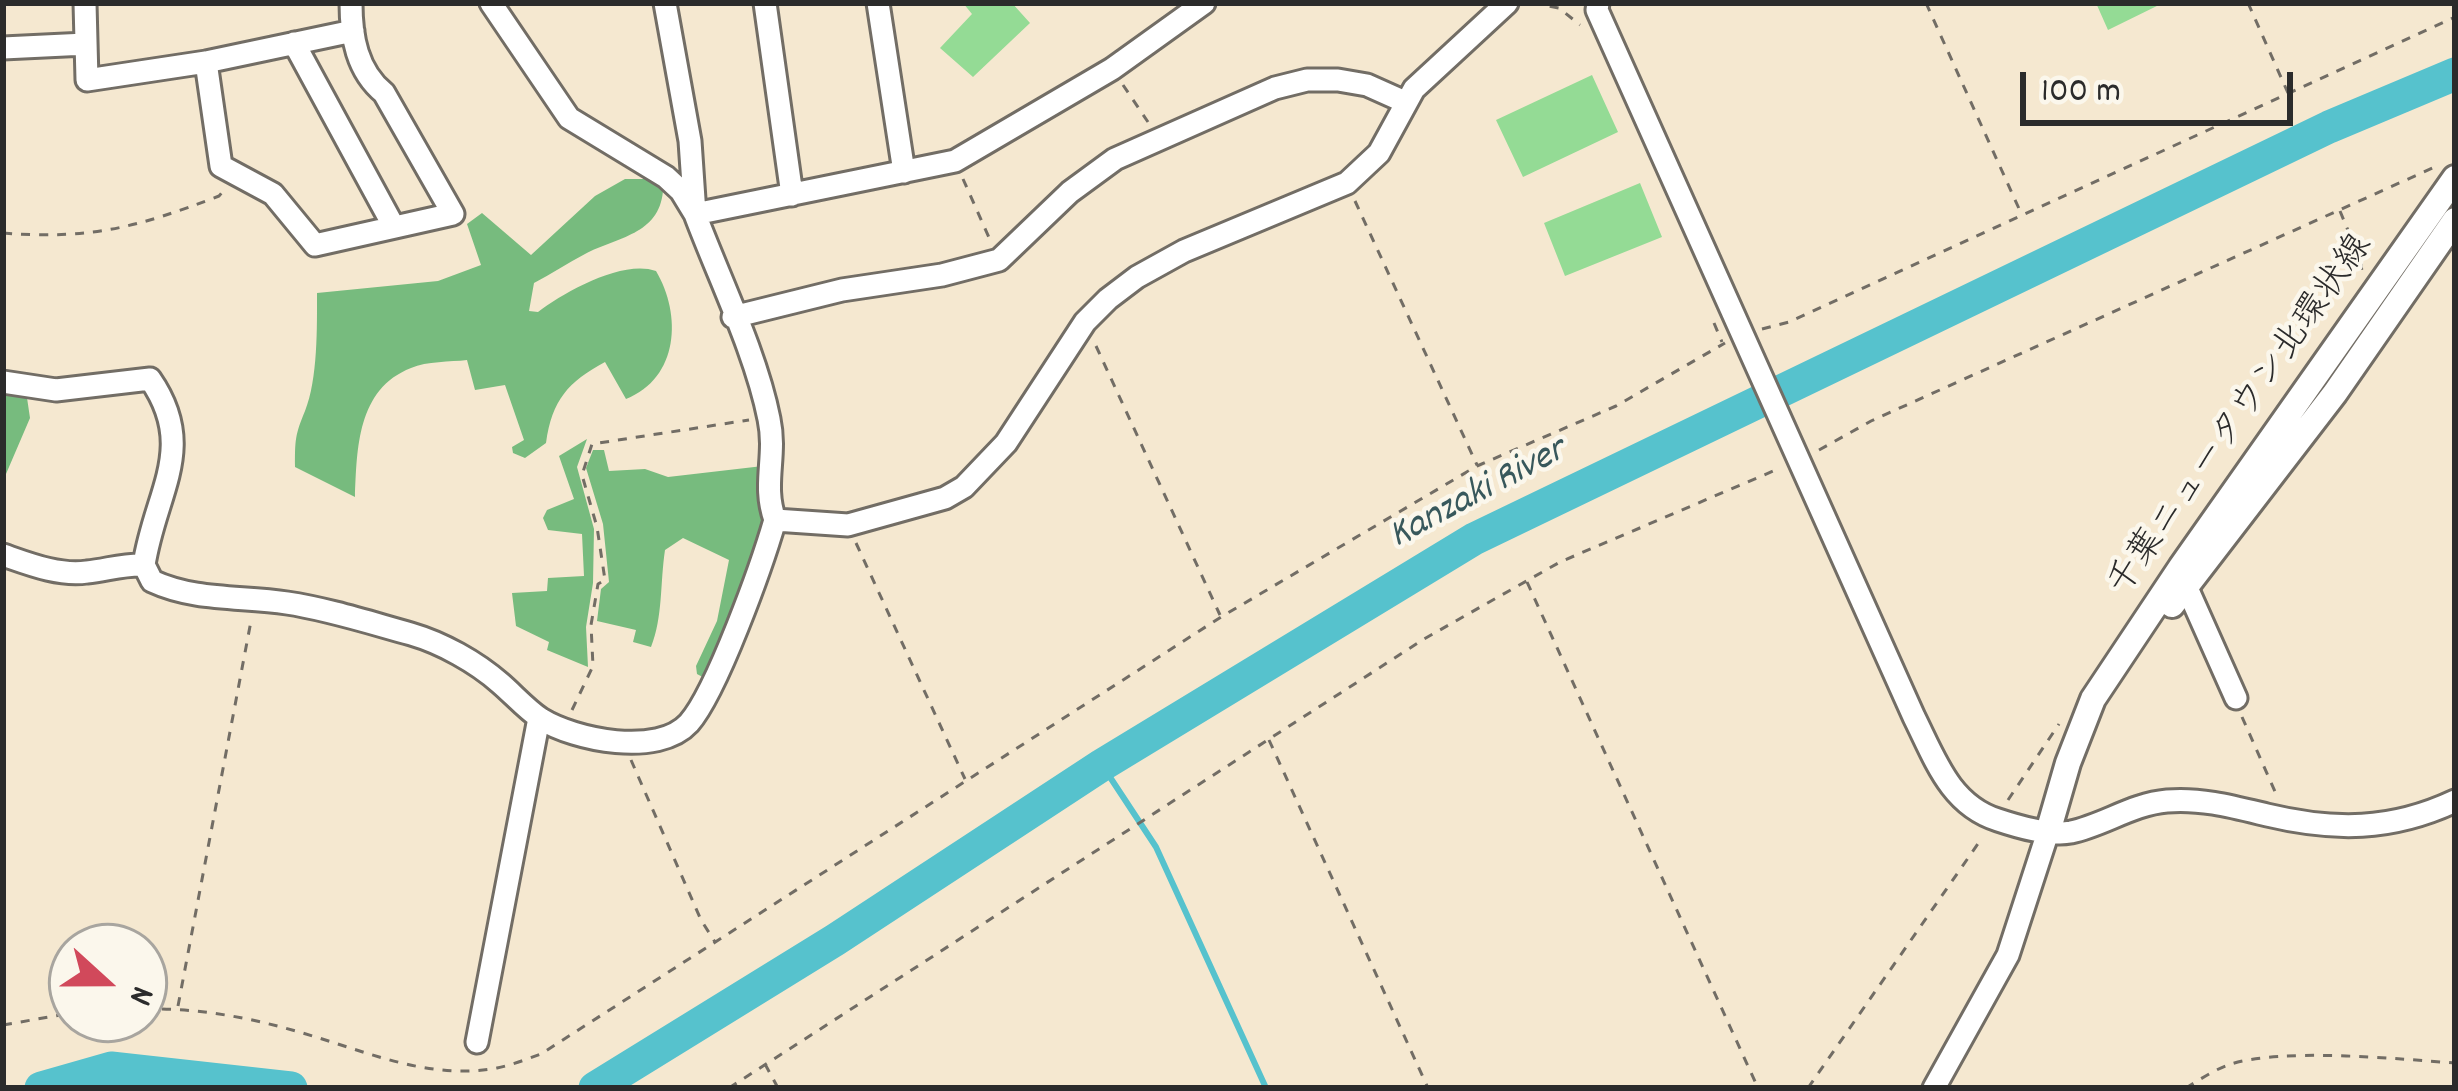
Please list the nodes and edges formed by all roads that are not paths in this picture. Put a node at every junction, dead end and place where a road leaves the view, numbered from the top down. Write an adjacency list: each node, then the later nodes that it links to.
1 (85, 3): 14 (street)
2 (351, 3): 12 (street)
3 (490, 3): 21 (street)
4 (665, 3): 21 (street)
5 (765, 3): 20 (street)
6 (878, 3): 19 (street)
7 (1163, 3): 11 (street)
8 (1204, 3): 11 (street)
9 (1507, 3): 17 (street)
10 (1598, 3): 34 (street)
11 (1178, 24): 19 (street)
12 (353, 31): 13 (street); 23 (street)
13 (295, 43): 16 (street); 23 (street)
14 (86, 44): 15 (street); 16 (street)
15 (3, 48)
16 (206, 62): 23 (street)
17 (1405, 102): 24 (street); 26 (street)
18 (2449, 170): 31 (main road, 千葉ニュータウン北環状線)
19 (904, 172): 20 (street)
20 (792, 195): 21 (street)
21 (695, 214): 24 (street)
22 (2455, 220): 29 (main road, 千葉ニュータウン北環状線)
23 (394, 227)
24 (734, 317): 26 (street)
25 (3, 382): 28 (street)
26 (775, 520): 32 (street)
27 (3, 555): 28 (street)
28 (144, 565): 32 (street)
29 (2187, 587): 30 (street); 31 (main road, 千葉ニュータウン北環状線)
30 (2236, 698)
31 (2093, 699): 34 (main road, 千葉ニュータウン北環状線)
32 (539, 718): 35 (street)
33 (2455, 801): 34 (street)
34 (2048, 832): 36 (street)
35 (478, 1042)
36 (1934, 1088)

